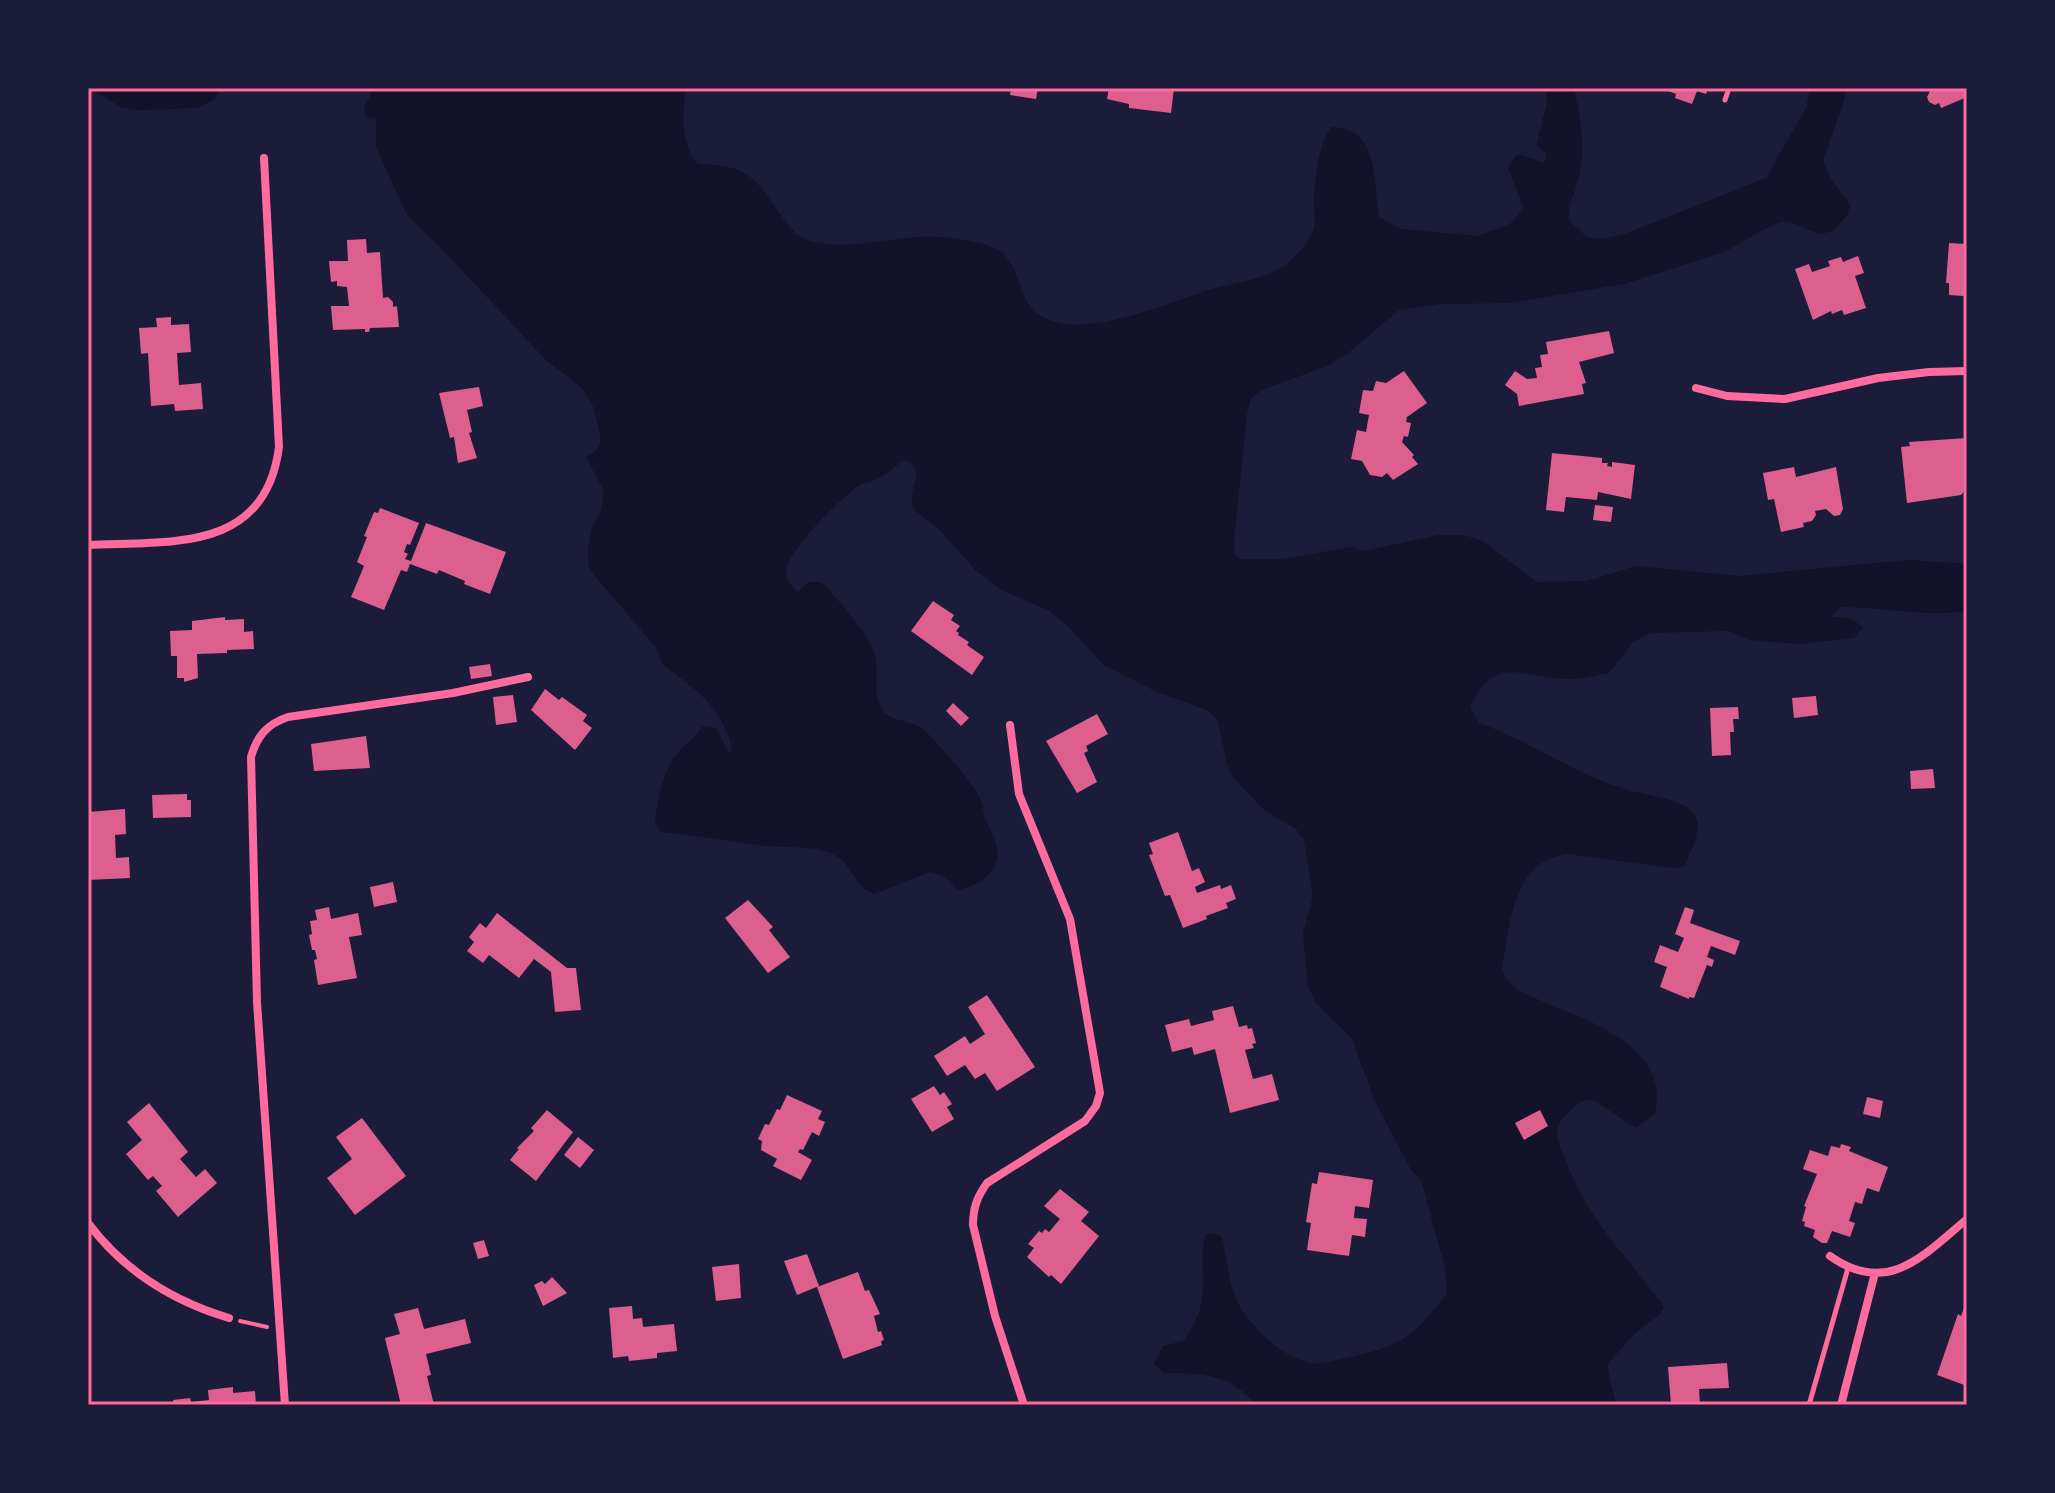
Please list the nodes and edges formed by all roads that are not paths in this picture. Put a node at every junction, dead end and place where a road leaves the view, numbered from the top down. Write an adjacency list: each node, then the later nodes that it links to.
1 (1729, 88): 2 (lane)
2 (1725, 100)
3 (264, 158): 6 (street)
4 (1967, 371): 5 (street)
5 (1696, 388)
6 (88, 545)
7 (528, 677): 15 (street)
8 (1010, 725): 16 (street)
9 (1967, 1219): 13 (street)
10 (88, 1223): 14 (street)
11 (1830, 1256): 12 (street)
12 (1848, 1268): 13 (street); 17 (lane)
13 (1875, 1273): 18 (street)
14 (229, 1318)
15 (285, 1405)
16 (1024, 1405)
17 (1809, 1405)
18 (1841, 1405)

